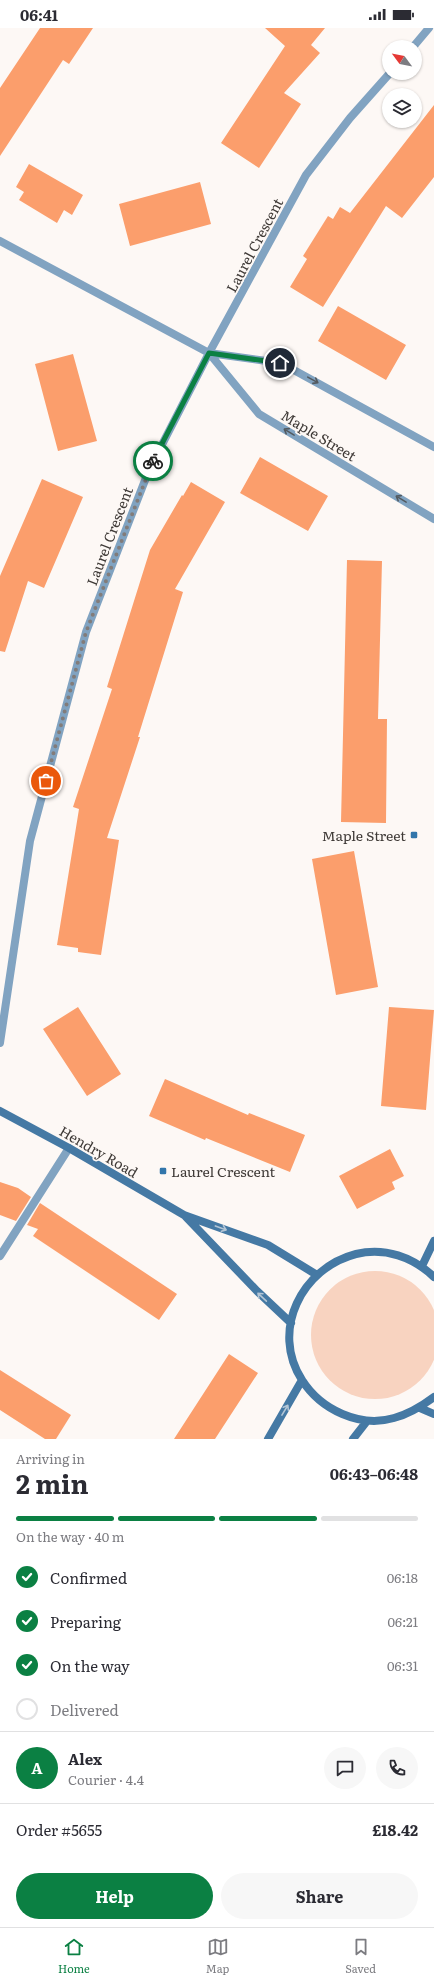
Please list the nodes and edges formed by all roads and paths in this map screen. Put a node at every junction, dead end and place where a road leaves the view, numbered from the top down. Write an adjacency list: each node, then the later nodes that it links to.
1 (429, 28): 2 (street)
2 (419, 40)
3 (384, 80): 5 (street, Laurel Crescent)
4 (0, 240): 5 (street, Maple Street)
5 (209, 353): 6 (street, Maple Street, one-way to 6); 7 (street, Maple Street, one-way to 5); 8 (street, Laurel Crescent)
6 (434, 448)
7 (434, 519)
8 (0, 1043)
9 (0, 1111): 10 (street, Hendry Road)
10 (69, 1148): 11 (street, Hendry Road); 13 (street)
11 (184, 1215): 15 (street, Hendry Road, one-way to 15); 17 (street, Hendry Road, one-way to 11)
12 (434, 1241): 14 (street)
13 (0, 1256)
14 (422, 1266): 15 (street); 16 (street)
15 (316, 1275): 17 (street)
16 (434, 1277)
17 (291, 1323): 18 (street)
18 (302, 1380): 22 (street); 23 (street, one-way to 18)
19 (434, 1396): 20 (street)
20 (420, 1408): 21 (street); 22 (street)
21 (434, 1414)
22 (367, 1421): 24 (street)
23 (268, 1439)
24 (353, 1439)

